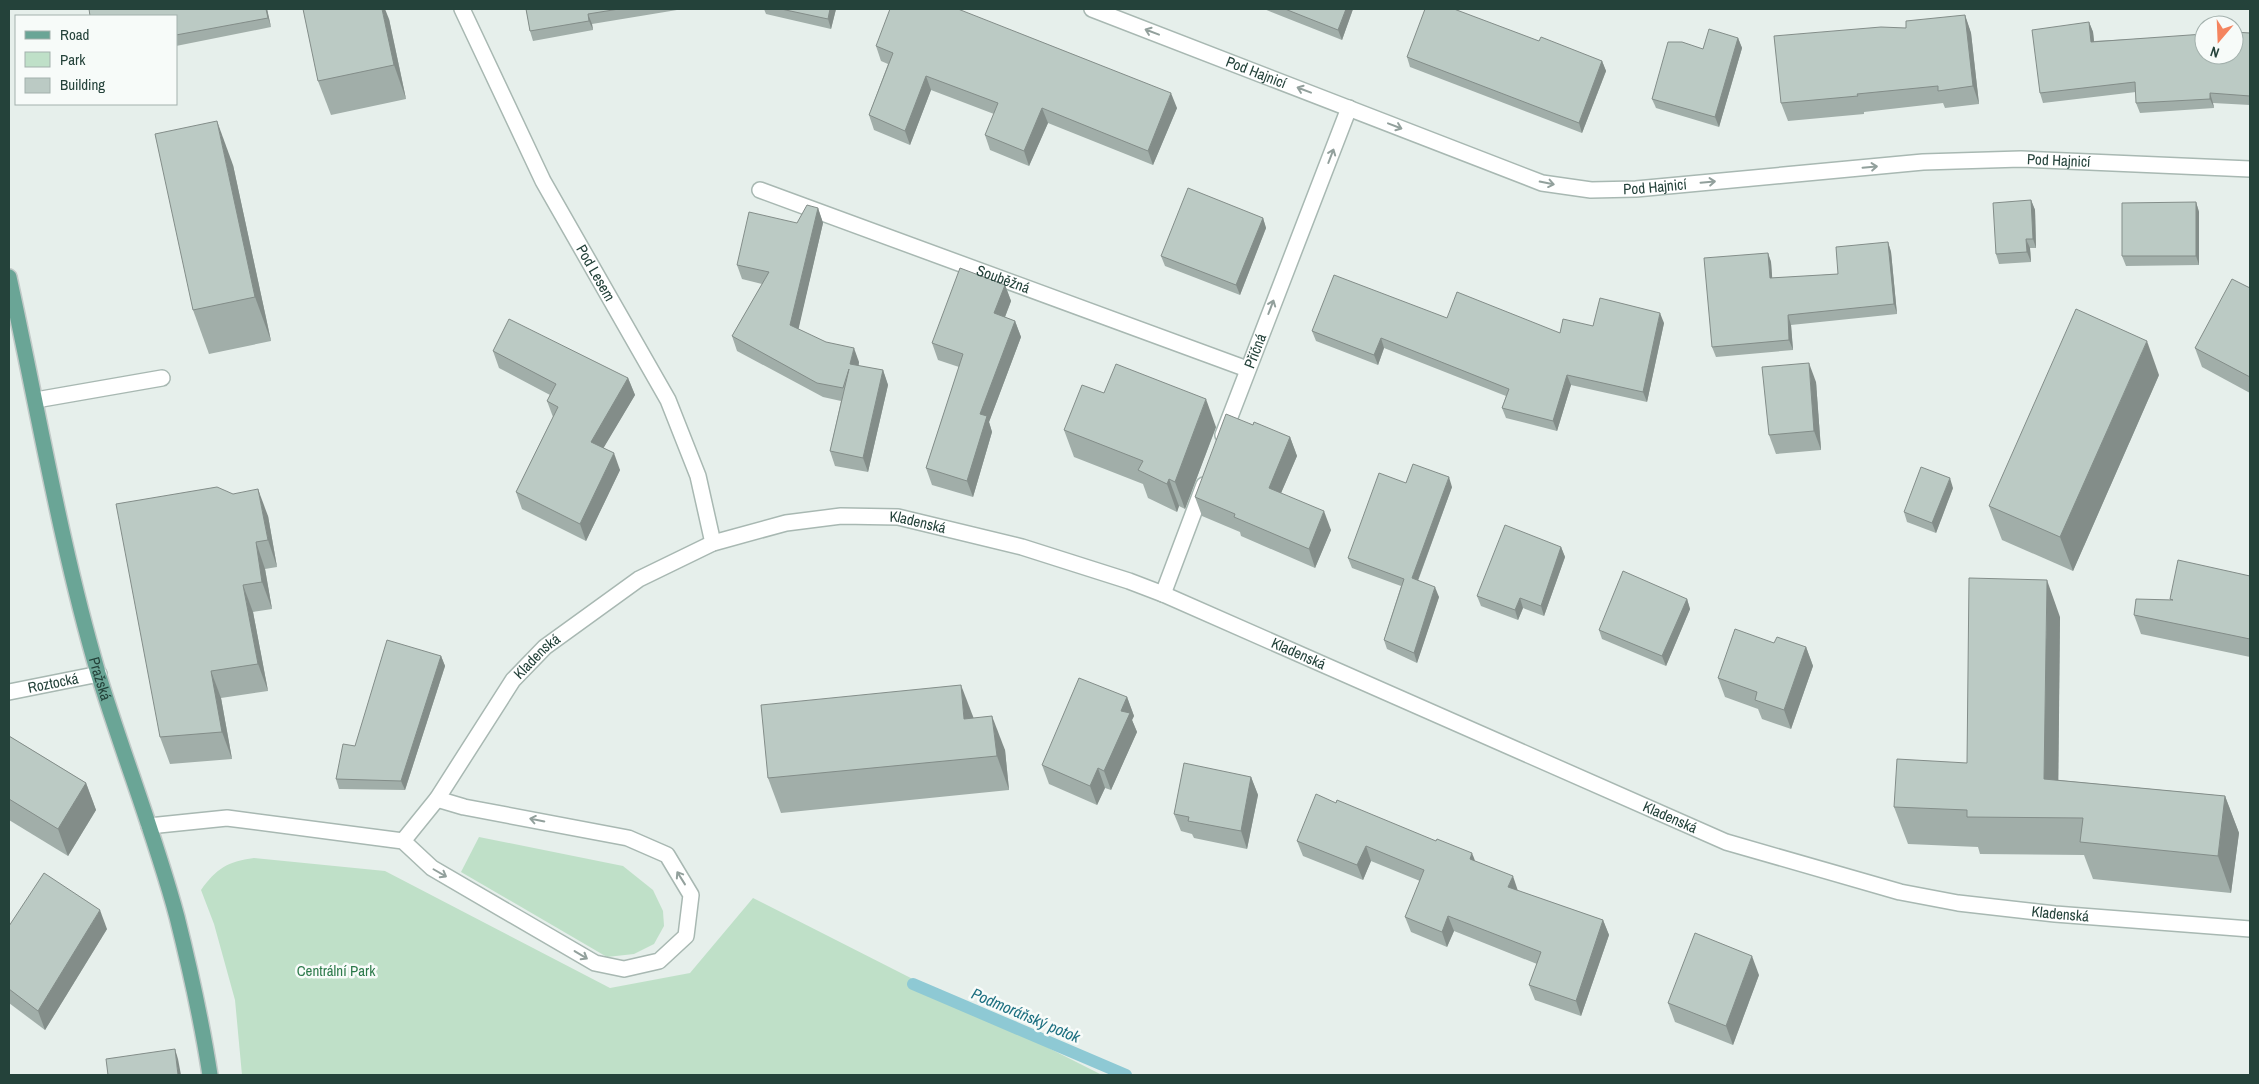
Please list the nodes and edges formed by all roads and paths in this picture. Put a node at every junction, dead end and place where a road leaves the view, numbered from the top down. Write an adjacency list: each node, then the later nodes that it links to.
1 (462, 9): 12 (street, Pod Lesem)
2 (1092, 9): 3 (street, Pod Hajnicí, one-way to 2)
3 (1350, 108): 4 (street, Pod Hajnicí, one-way to 4); 7 (street, Příčná, one-way to 3)
4 (2250, 169)
5 (760, 190): 7 (street, Souběžná)
6 (9, 277): 9 (main road, Pražská)
7 (1247, 369): 10 (street, Příčná)
8 (162, 378): 9 (street)
9 (36, 400): 14 (main road, Pražská)
10 (1216, 453)
11 (1209, 472): 13 (street)
12 (713, 542): 13 (street, Kladenská); 16 (street, Kladenská)
13 (1163, 594): 19 (street, Kladenská)
14 (98, 674): 15 (street, Roztocká); 17 (main road, Pražská)
15 (9, 692)
16 (437, 799): 18 (street, Kladenská); 18 (street, one-way to 16)
17 (149, 826): 18 (street); 20 (main road, Pražská)
18 (403, 841)
19 (2250, 929)
20 (210, 1075)

